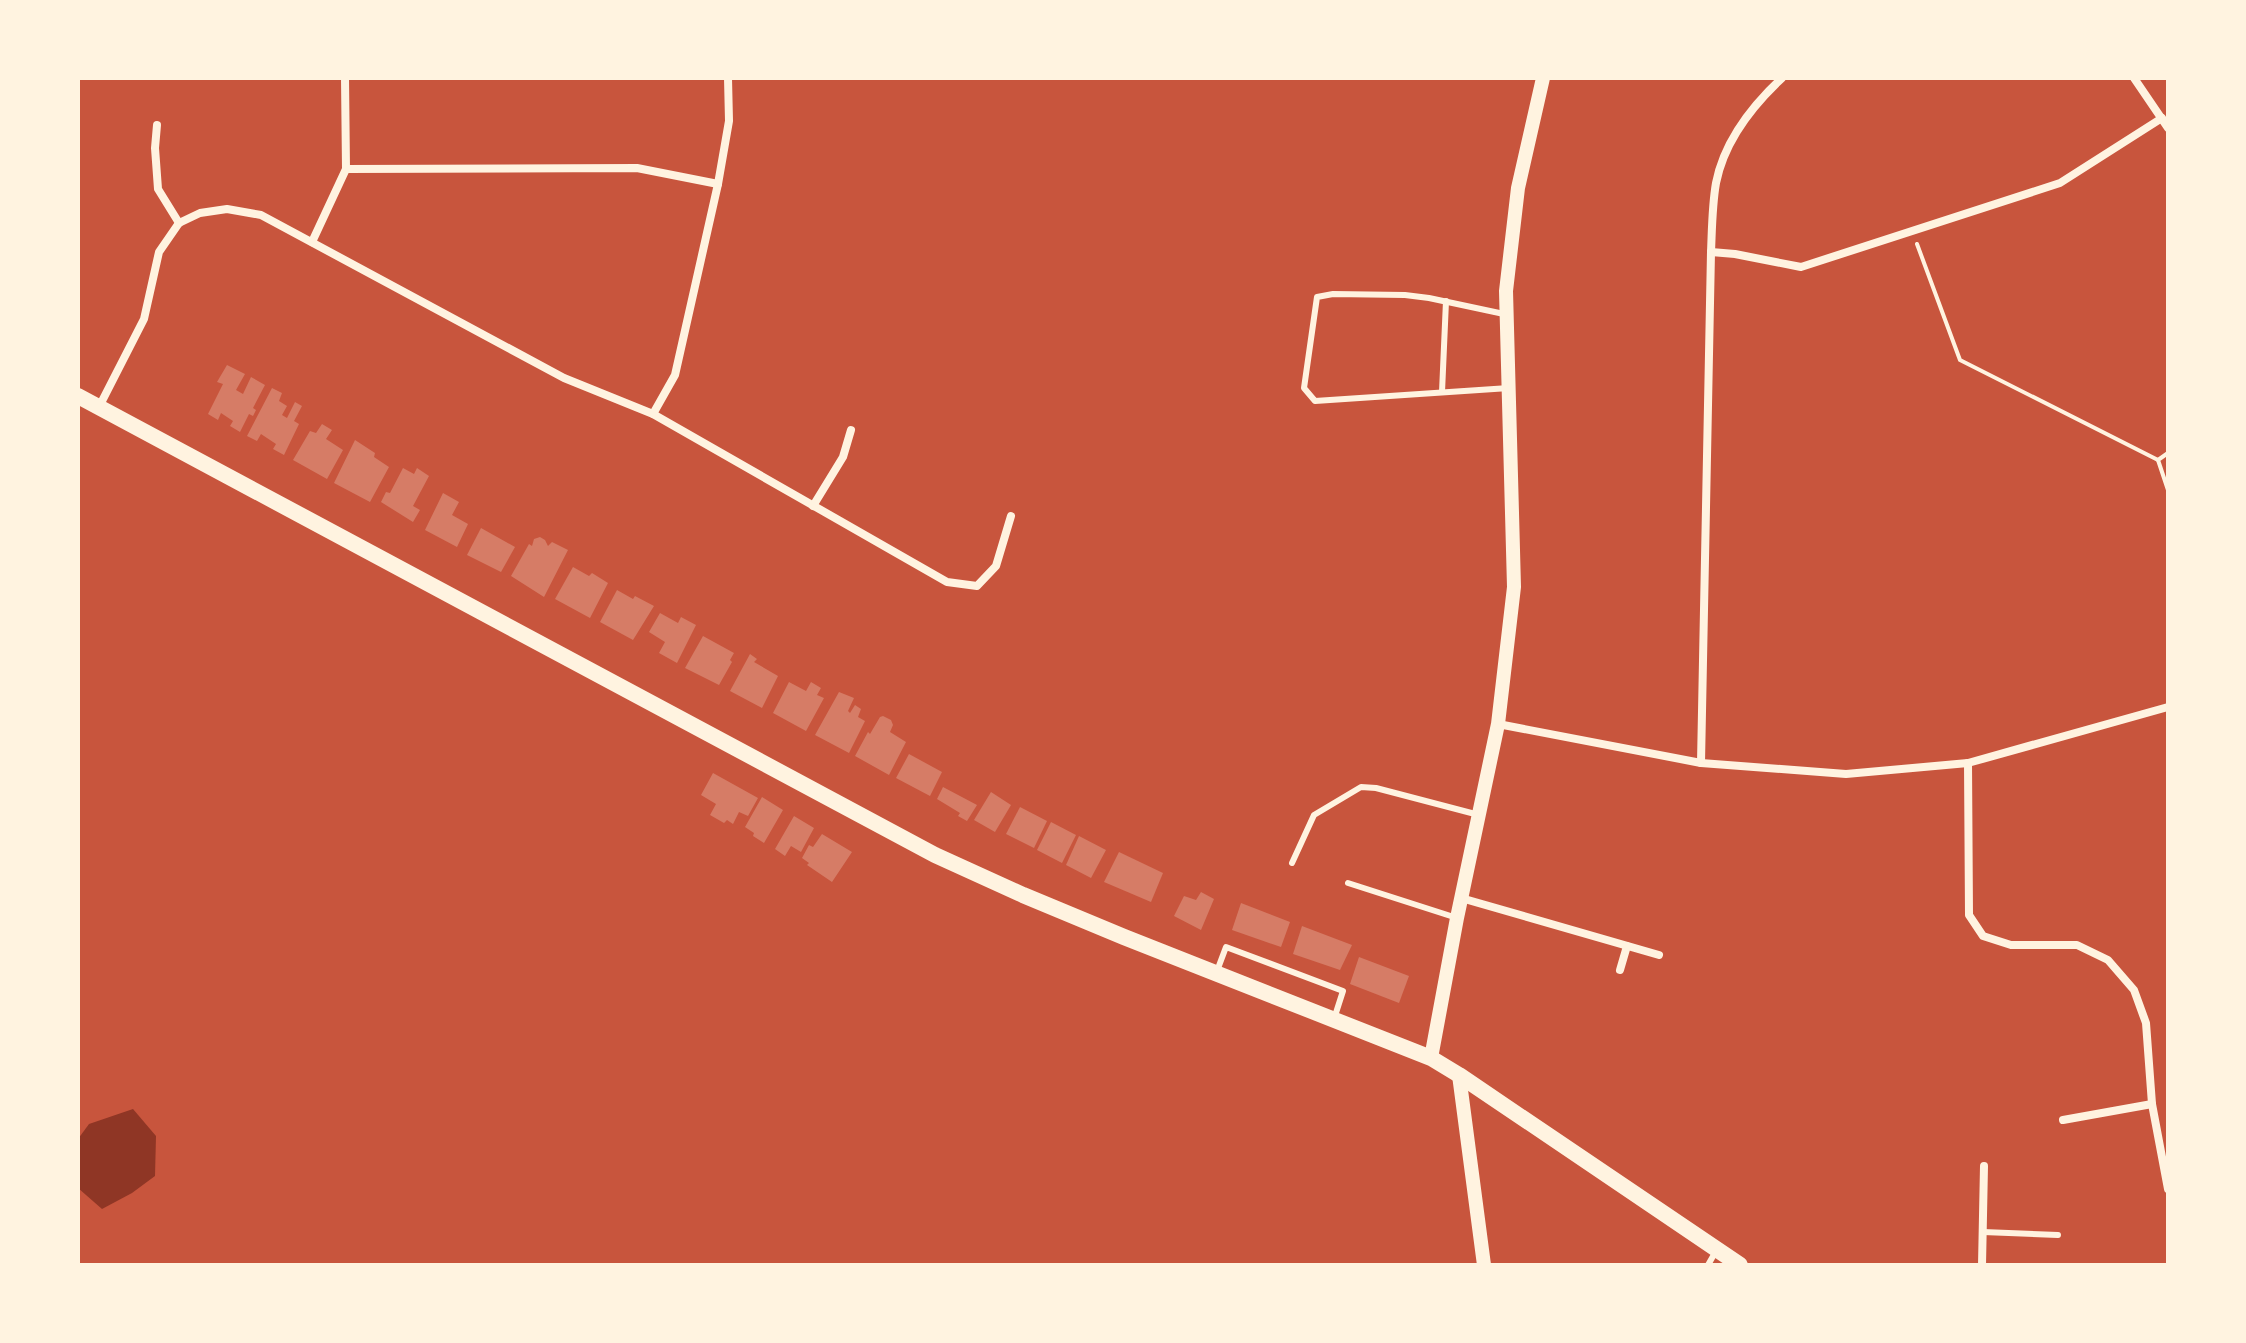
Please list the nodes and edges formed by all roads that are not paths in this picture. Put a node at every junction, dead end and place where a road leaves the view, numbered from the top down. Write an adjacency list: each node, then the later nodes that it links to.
1 (345, 78): 9 (street)
2 (728, 78): 10 (street)
3 (1543, 78): 15 (street)
4 (1782, 78): 13 (street)
5 (2134, 78): 6 (street)
6 (2162, 118): 8 (street); 13 (street)
7 (157, 125): 11 (street)
8 (2168, 128)
9 (346, 169): 10 (street); 12 (street)
10 (718, 184): 20 (street)
11 (179, 223): 12 (street); 19 (street)
12 (312, 242): 20 (street)
13 (1711, 252): 26 (street)
14 (1446, 301): 15 (lane); 17 (lane); 17 (lane)
15 (1507, 314): 16 (street)
16 (1509, 388): 17 (lane); 25 (street)
17 (1442, 392)
18 (78, 396): 19 (main road)
19 (99, 407): 36 (main road)
20 (653, 414): 22 (street)
21 (851, 430): 22 (street)
22 (813, 506): 23 (street)
23 (1011, 516)
24 (2168, 707): 27 (street)
25 (1498, 724): 26 (street); 28 (street)
26 (1701, 763): 27 (street)
27 (1968, 763): 40 (street)
28 (1479, 815): 29 (lane); 31 (street)
29 (1292, 863)
30 (1348, 883): 32 (lane)
31 (1461, 898): 32 (street); 33 (street)
32 (1457, 918): 38 (street)
33 (1627, 946): 34 (street); 35 (street)
34 (1659, 955)
35 (1620, 970)
36 (1216, 974): 37 (main road); 37 (lane)
37 (1334, 1019): 38 (main road)
38 (1431, 1058): 39 (main road)
39 (1459, 1075): 46 (main road); 47 (street)
40 (2152, 1104): 41 (street); 43 (street)
41 (2063, 1120)
42 (1984, 1166): 44 (street)
43 (2168, 1189)
44 (1983, 1232): 45 (lane); 50 (street)
45 (2058, 1235)
46 (1717, 1249): 48 (lane); 49 (main road)
47 (1484, 1265)
48 (1708, 1265)
49 (1740, 1265)
50 (1982, 1265)

